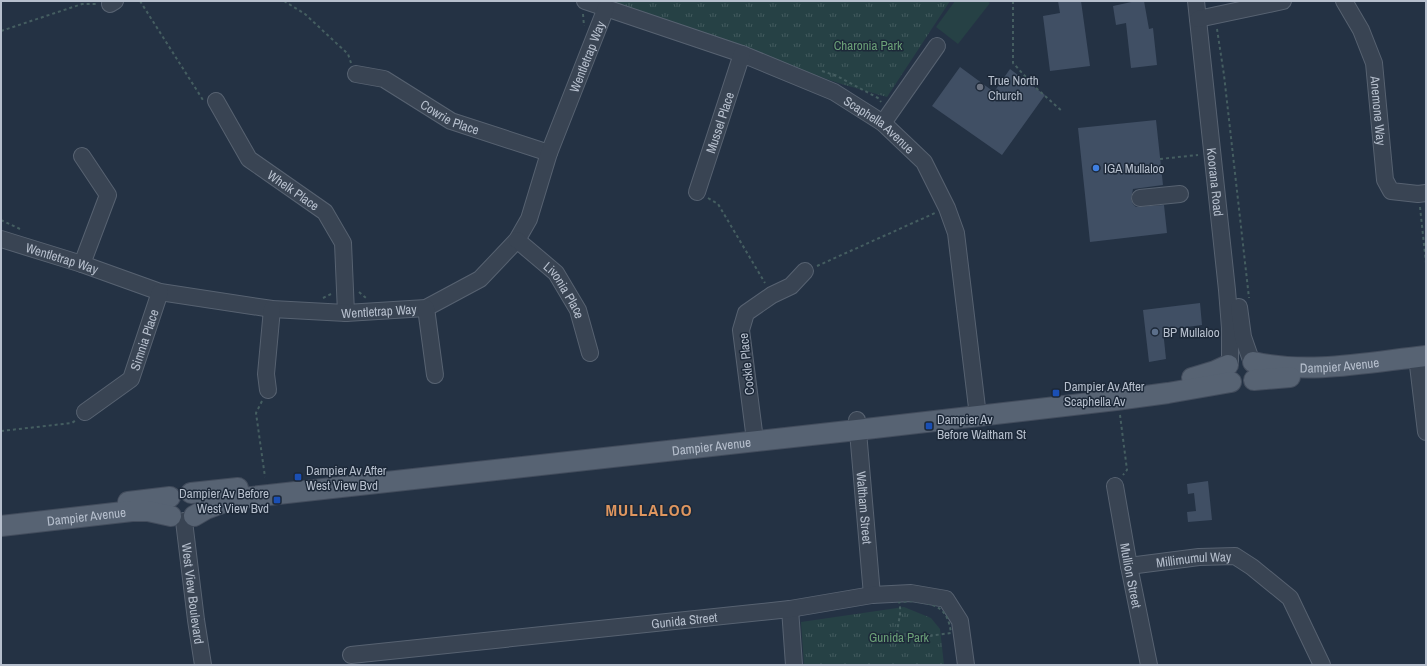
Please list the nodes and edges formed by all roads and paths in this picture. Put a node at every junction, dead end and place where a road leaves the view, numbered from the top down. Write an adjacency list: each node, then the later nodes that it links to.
1 (140, 1): 18 (path)
2 (284, 1): 17 (path)
3 (586, 1): 10 (street, Scaphella Avenue); 12 (path)
4 (1013, 1): 19 (path)
5 (1196, 1): 11 (street, Koorana Road)
6 (1206, 1): 11 (street, Koorana Road)
7 (1283, 1): 11 (street)
8 (1344, 1): 27 (street, Anemone Way)
9 (113, 3): 13 (path)
10 (606, 8): 15 (street, Scaphella Avenue); 21 (street, Wentletrap Way)
11 (1207, 17): 41 (path); 48 (street, Koorana Road); 49 (street, Koorana Road)
12 (584, 30)
13 (1, 31)
14 (937, 46): 20 (street)
15 (742, 54): 20 (street, Scaphella Avenue); 25 (street, Mussel Place)
16 (822, 71): 20 (path)
17 (356, 74): 21 (street, Cowrie Place)
18 (216, 101): 38 (street, Whelk Place)
19 (1062, 111)
20 (887, 118): 29 (street, Scaphella Avenue)
21 (549, 153): 33 (street, Wentletrap Way)
22 (1203, 155): 24 (path)
23 (82, 156): 35 (street)
24 (1160, 159)
25 (697, 192): 39 (path)
26 (1180, 194): 28 (street)
27 (1422, 194): 34 (path)
28 (1140, 198)
29 (947, 208): 36 (path); 52 (street, Scaphella Avenue)
30 (1, 220): 31 (path)
31 (20, 230)
32 (1, 239): 35 (street, Wentletrap Way)
33 (517, 240): 43 (street, Wentletrap Way); 46 (street, Livonia Place)
34 (1426, 263)
35 (82, 264): 37 (street, Wentletrap Way)
36 (804, 272): 39 (street, Cockle Place)
37 (160, 292): 44 (street, Wentletrap Way); 53 (street, Simnia Place)
38 (345, 292): 40 (path); 42 (path); 45 (street, Whelk Place)
39 (772, 295): 58 (street, Cockle Place)
40 (322, 299)
41 (1249, 299)
42 (370, 301)
43 (426, 308): 45 (street, Wentletrap Way); 50 (street)
44 (272, 309): 45 (street, Wentletrap Way); 51 (street)
45 (346, 313)
46 (590, 354)
47 (1422, 362): 48 (main road, Dampier Avenue); 57 (street)
48 (1253, 368): 49 (main road); 49 (main road)
49 (1230, 370): 52 (main road, Dampier Avenue)
50 (435, 375)
51 (268, 390): 59 (path)
52 (978, 411): 55 (main road, Dampier Avenue)
53 (85, 412): 56 (path)
54 (1120, 413): 60 (path)
55 (857, 425): 58 (main road, Dampier Avenue); 65 (street, Waltham Street)
56 (1, 431)
57 (1426, 432)
58 (755, 436): 61 (main road, Dampier Avenue); 61 (main road, Dampier Avenue)
59 (265, 477)
60 (1115, 486): 64 (street, Mullion Street)
61 (180, 512): 62 (main road, Dampier Avenue); 63 (main road, Dampier Avenue); 69 (street, West View Boulevard)
62 (1, 516)
63 (1, 526)
64 (1129, 566): 72 (street, Mullion Street); 73 (street, Millimumul Way)
65 (872, 595): 67 (street, Gunida Street); 71 (street, Gunida Street)
66 (899, 602): 66 (path)
67 (790, 610): 68 (street, Gunida Street); 70 (street)
68 (354, 660)
69 (203, 665)
70 (794, 665)
71 (966, 665)
72 (1149, 665)
73 (1322, 665)

